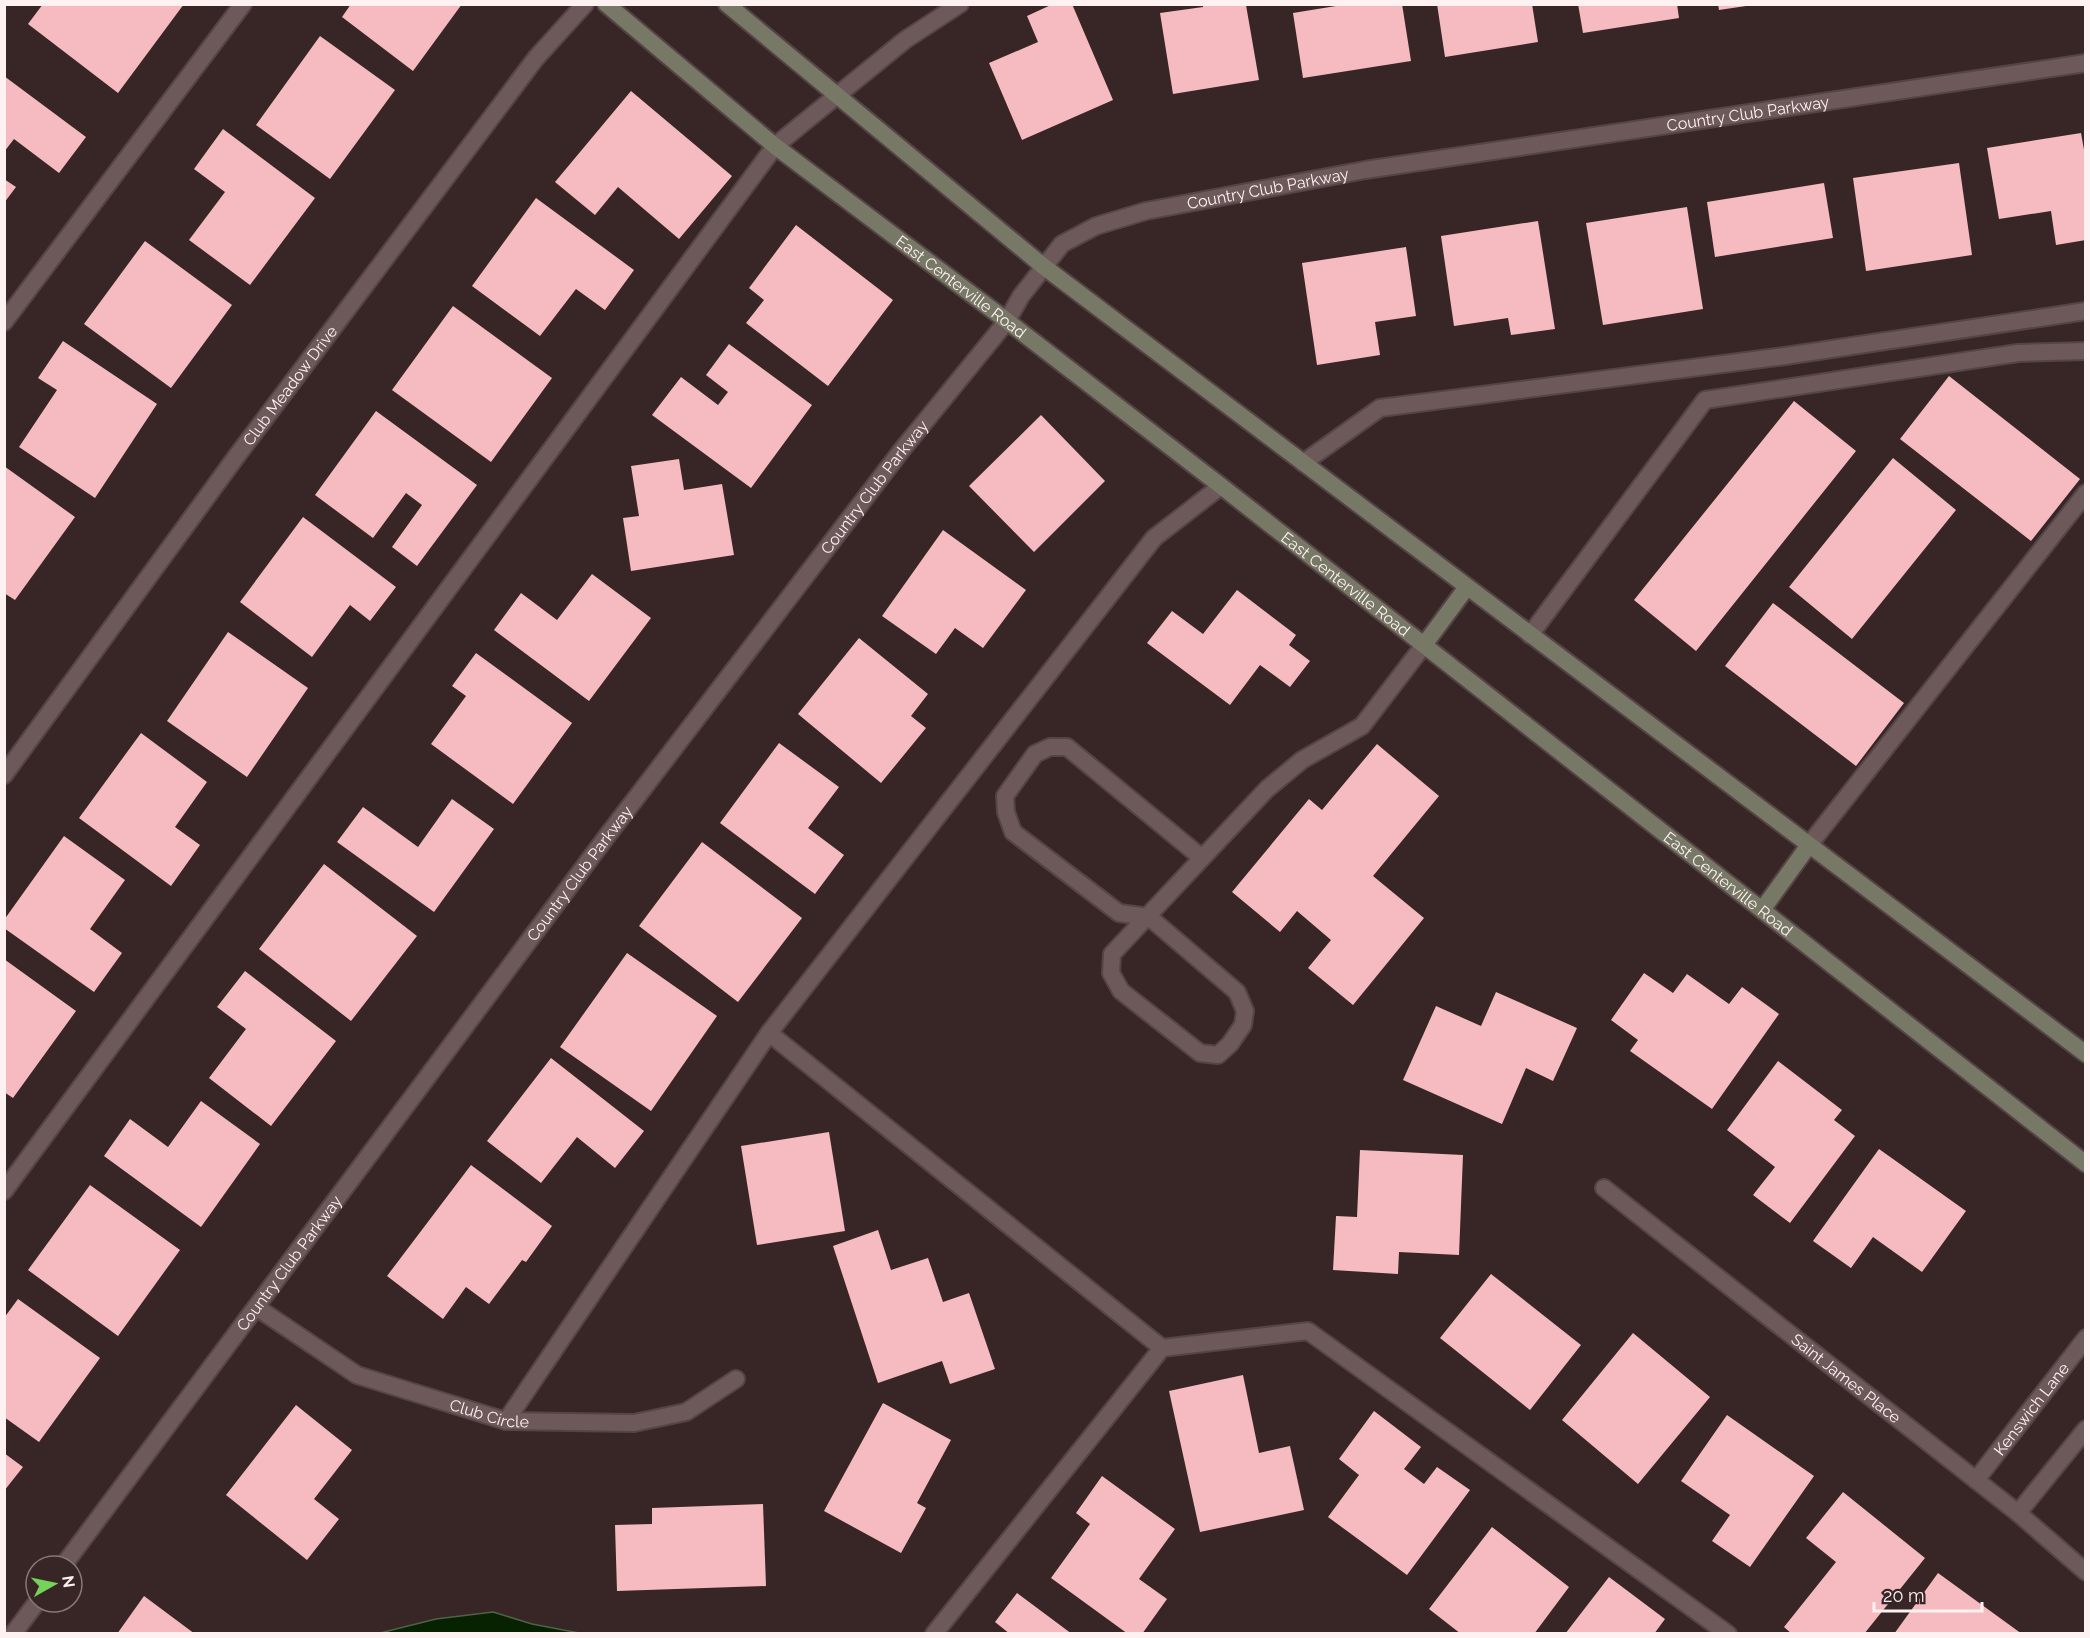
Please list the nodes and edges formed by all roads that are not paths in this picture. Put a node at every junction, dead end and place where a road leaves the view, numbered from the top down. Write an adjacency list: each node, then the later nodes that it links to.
1 (243, 4): 12 (street)
2 (585, 4): 20 (street, Club Meadow Drive)
3 (606, 4): 8 (main road, East Centerville Road)
4 (727, 4): 7 (main road)
5 (960, 4): 7 (street)
6 (2085, 63): 9 (street, Country Club Parkway)
7 (836, 95): 8 (street); 9 (main road)
8 (775, 146): 11 (main road, East Centerville Road); 29 (street)
9 (1043, 266): 11 (street, Country Club Parkway); 14 (main road)
10 (2085, 311): 14 (street)
11 (1007, 321): 15 (main road, East Centerville Road); 30 (street, Country Club Parkway)
12 (4, 322)
13 (2085, 351): 18 (street)
14 (1303, 463): 17 (main road)
15 (1221, 486): 19 (main road, East Centerville Road); 25 (street)
16 (2085, 493): 21 (street)
17 (1467, 587): 18 (main road); 19 (main road)
18 (1530, 634): 21 (main road)
19 (1424, 645): 22 (street); 23 (main road, East Centerville Road)
20 (4, 775)
21 (1809, 845): 23 (main road); 26 (main road)
22 (1202, 858): 24 (street); 24 (street)
23 (1762, 910): 27 (main road, East Centerville Road)
24 (1149, 917): 24 (street)
25 (769, 1033): 32 (street); 34 (street)
26 (2085, 1054)
27 (2085, 1164)
28 (1604, 1188): 36 (street, Saint James Place)
29 (4, 1191)
30 (256, 1307): 34 (street, Club Circle); 38 (street, Country Club Parkway)
31 (2085, 1338): 36 (street, Kenswich Lane)
32 (1162, 1348): 42 (street); 43 (street)
33 (736, 1379): 34 (street, Club Circle)
34 (506, 1421)
35 (2085, 1429): 37 (street)
36 (1976, 1480): 37 (street, Saint James Place)
37 (2018, 1513): 39 (street, Saint James Place)
38 (72, 1554)
39 (2085, 1572)
40 (28, 1614): 41 (street)
41 (13, 1634)
42 (934, 1634)
43 (1728, 1634)

